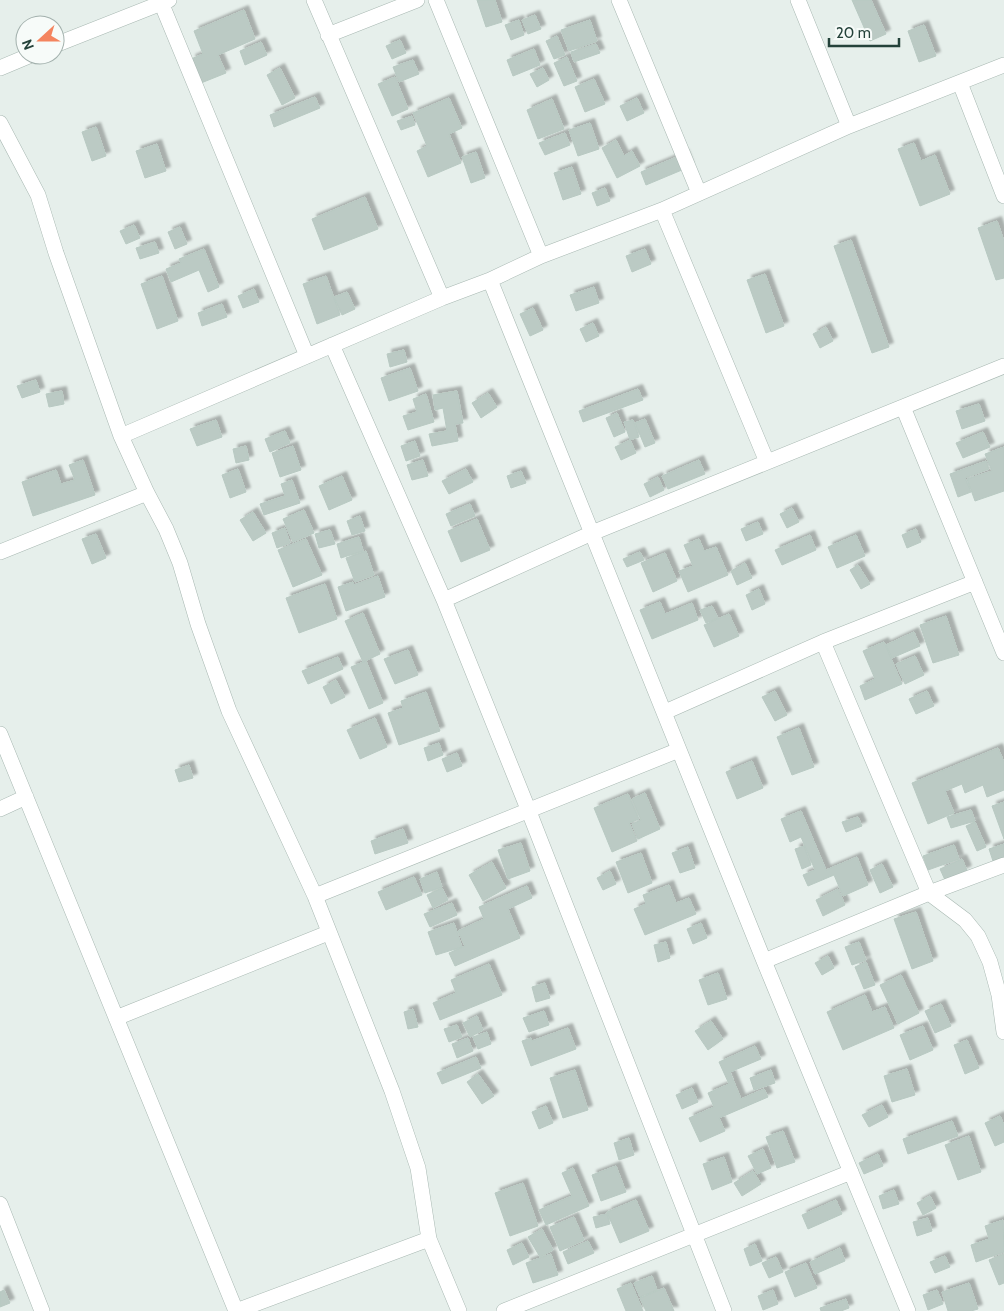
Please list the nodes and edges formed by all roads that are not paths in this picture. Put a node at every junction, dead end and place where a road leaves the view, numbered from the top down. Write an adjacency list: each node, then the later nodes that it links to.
1 (314, 0): 7 (street)
2 (417, 0): 7 (street)
3 (436, 0): 18 (street)
4 (619, 0): 15 (street)
5 (798, 0): 14 (street)
6 (163, 1): 8 (street); 22 (street)
7 (328, 35): 20 (street)
8 (65, 42)
9 (15, 62): 11 (street)
10 (1004, 65): 12 (street)
11 (0, 68)
12 (960, 83): 14 (street); 16 (street)
13 (0, 123): 25 (street)
14 (849, 126): 15 (street)
15 (699, 193): 17 (street)
16 (1004, 196)
17 (662, 210): 18 (street); 26 (street)
18 (541, 256): 19 (street)
19 (490, 280): 20 (street); 28 (street)
20 (442, 298): 21 (street)
21 (332, 345): 22 (street); 31 (street)
22 (307, 356): 25 (street)
23 (1004, 366): 24 (street)
24 (903, 407): 26 (street); 30 (street)
25 (121, 436): 27 (street)
26 (766, 462): 28 (street)
27 (147, 493): 29 (street); 42 (street)
28 (592, 533): 31 (street); 34 (street)
29 (0, 552)
30 (975, 582): 32 (street); 33 (street)
31 (444, 600): 39 (street)
32 (822, 642): 34 (street); 41 (street)
33 (1004, 653)
34 (665, 712): 36 (street)
35 (0, 734): 37 (street)
36 (679, 750): 39 (street); 44 (street)
37 (26, 798): 38 (street); 45 (street)
38 (0, 808)
39 (528, 809): 42 (street); 49 (street)
40 (1004, 865): 41 (street)
41 (929, 893): 44 (street); 46 (street)
42 (315, 896): 43 (street)
43 (328, 933): 45 (street); 50 (street)
44 (764, 961): 47 (street)
45 (116, 1018): 52 (street)
46 (1004, 1032)
47 (851, 1172): 49 (street); 56 (street)
48 (0, 1204): 51 (street)
49 (693, 1235): 54 (street); 55 (street)
50 (429, 1239): 52 (street); 53 (street)
51 (42, 1311)
52 (236, 1311)
53 (459, 1311)
54 (504, 1311)
55 (724, 1311)
56 (908, 1311)

